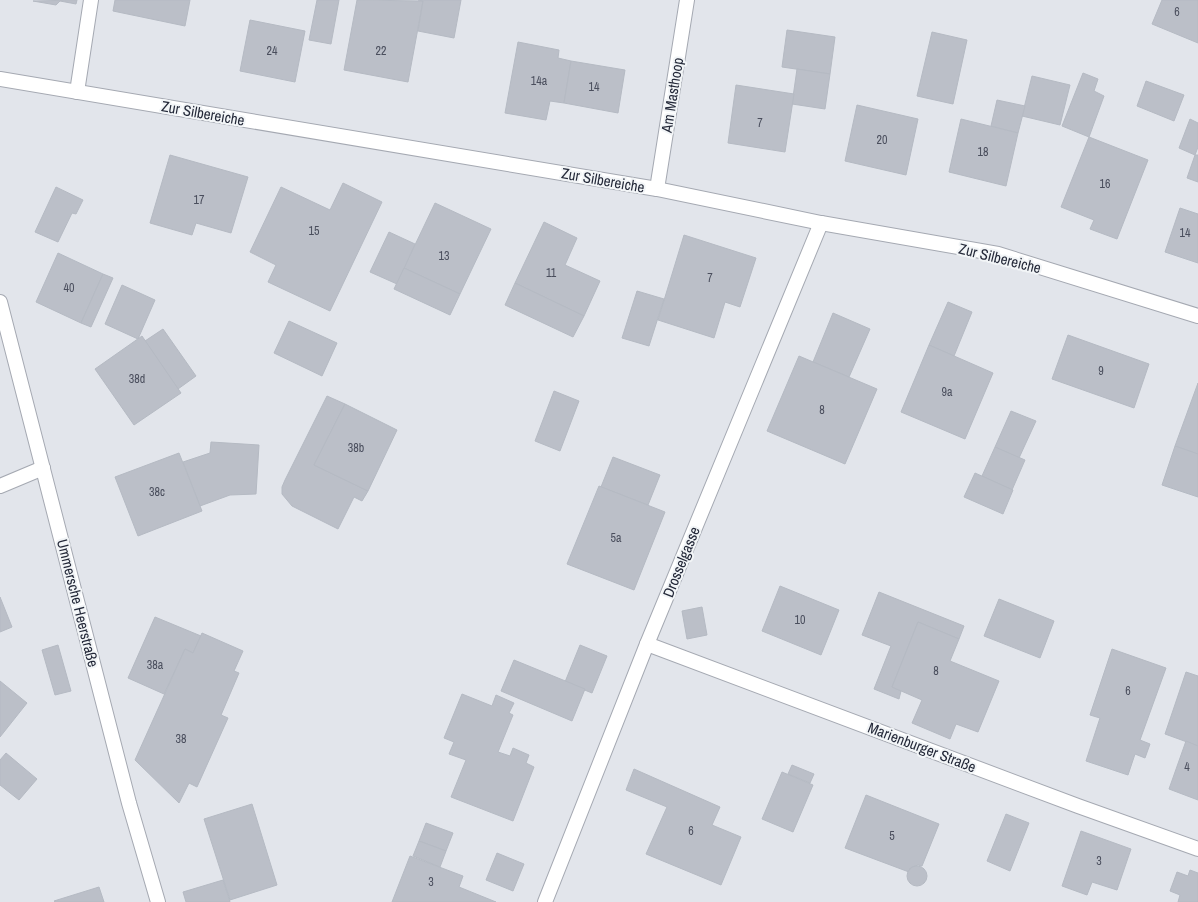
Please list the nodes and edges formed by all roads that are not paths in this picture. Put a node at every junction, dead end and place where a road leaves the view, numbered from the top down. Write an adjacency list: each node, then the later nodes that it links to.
1 (91, 0): 4 (street)
2 (687, 0): 5 (street, Am Masthoop)
3 (0, 79): 4 (street, Zur Silbereiche)
4 (77, 92): 5 (street, Zur Silbereiche)
5 (656, 190): 6 (street, Zur Silbereiche)
6 (821, 223): 8 (street, Zur Silbereiche); 11 (street, Drosselgasse)
7 (0, 302): 9 (street, Ummersche Heerstraße)
8 (1198, 316)
9 (43, 468): 10 (street); 13 (street, Ummersche Heerstraße)
10 (0, 486)
11 (648, 644): 12 (street, Marienburger Straße); 14 (street, Drosselgasse)
12 (1198, 849)
13 (158, 902)
14 (546, 902)

